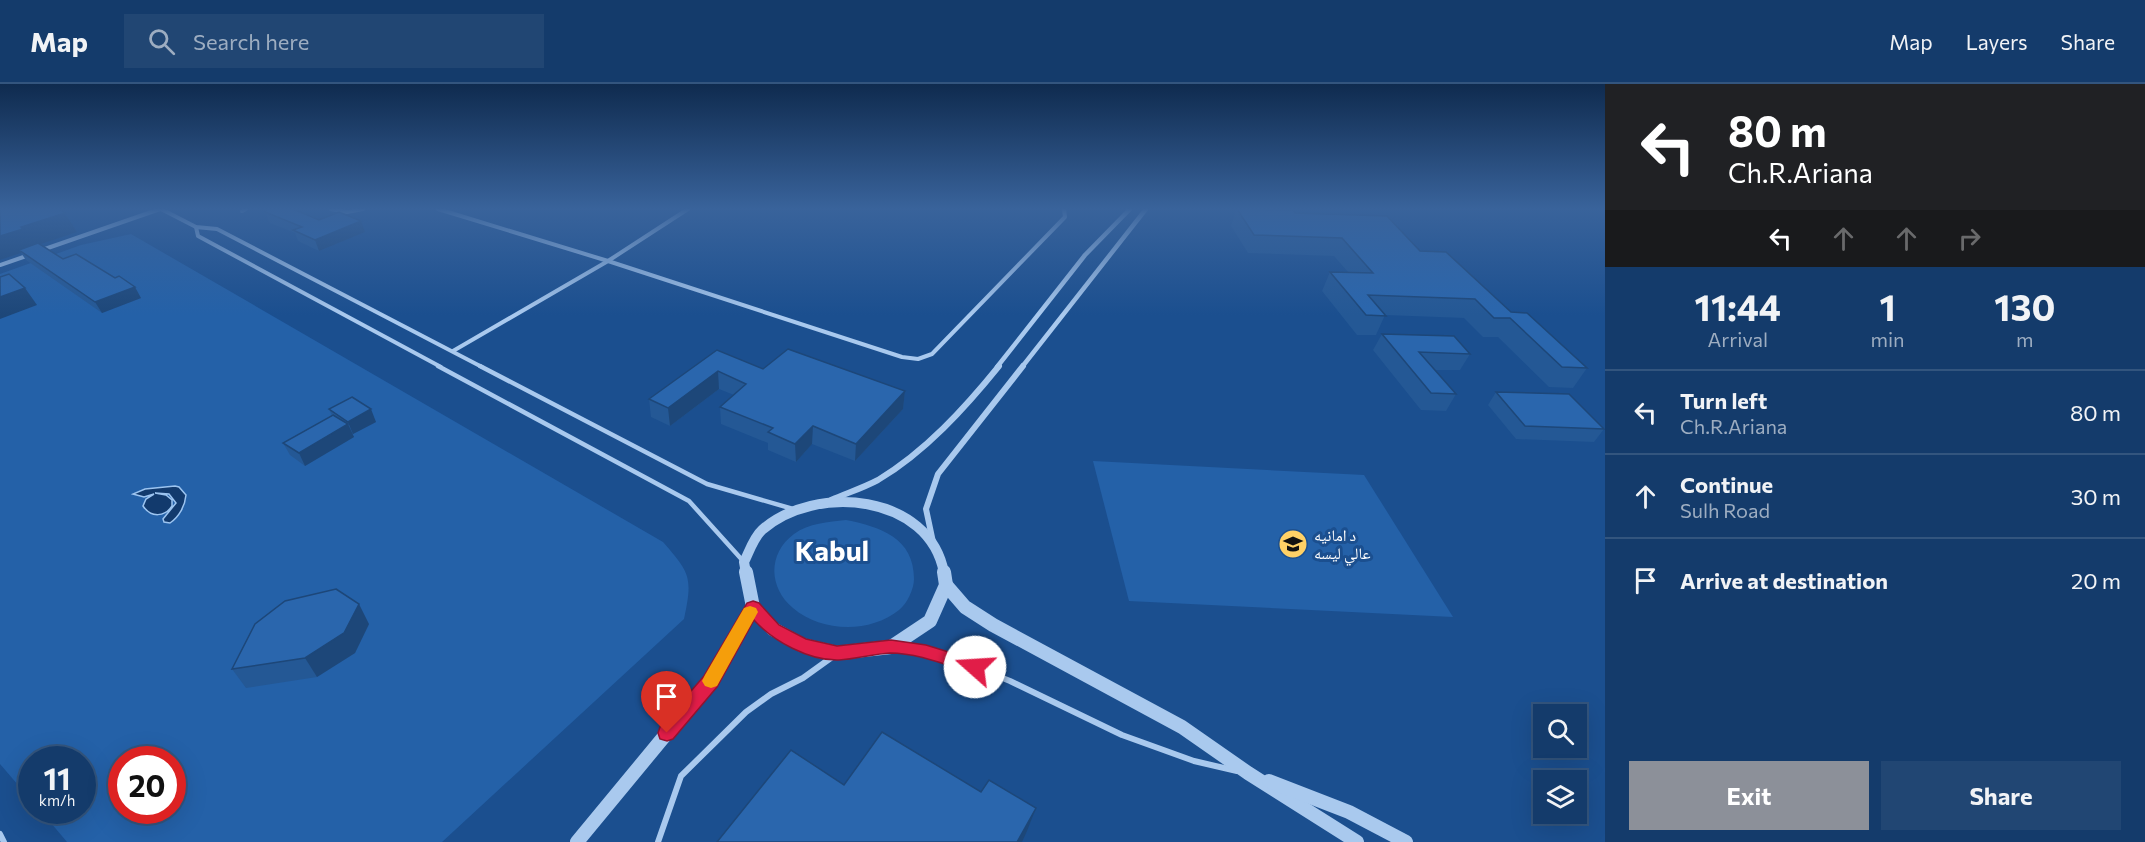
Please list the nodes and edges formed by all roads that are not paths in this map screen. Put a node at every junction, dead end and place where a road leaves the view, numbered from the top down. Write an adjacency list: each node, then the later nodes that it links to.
1 (59, 244): 10 (lane)
2 (214, 244): 15 (lane)
3 (247, 244): 11 (lane)
4 (554, 244): 9 (lane)
5 (634, 244): 9 (lane)
6 (1038, 244): 9 (lane)
7 (1096, 244): 12 (street)
8 (1118, 244): 14 (street)
9 (608, 261): 11 (lane)
10 (0, 265)
11 (453, 351): 13 (lane)
12 (830, 501): 13 (street); 14 (street)
13 (794, 509): 15 (street)
14 (933, 542): 16 (street)
15 (744, 562): 17 (street)
16 (946, 585): 18 (street); 20 (street)
17 (753, 607): 19 (street); 23 (street)
18 (891, 646): 19 (street); 20 (lane)
19 (837, 653): 24 (lane)
20 (1248, 773): 25 (street); 26 (street)
21 (0, 834): 22 (lane)
22 (4, 842)
23 (577, 842)
24 (658, 842)
25 (1357, 842)
26 (1406, 842)

